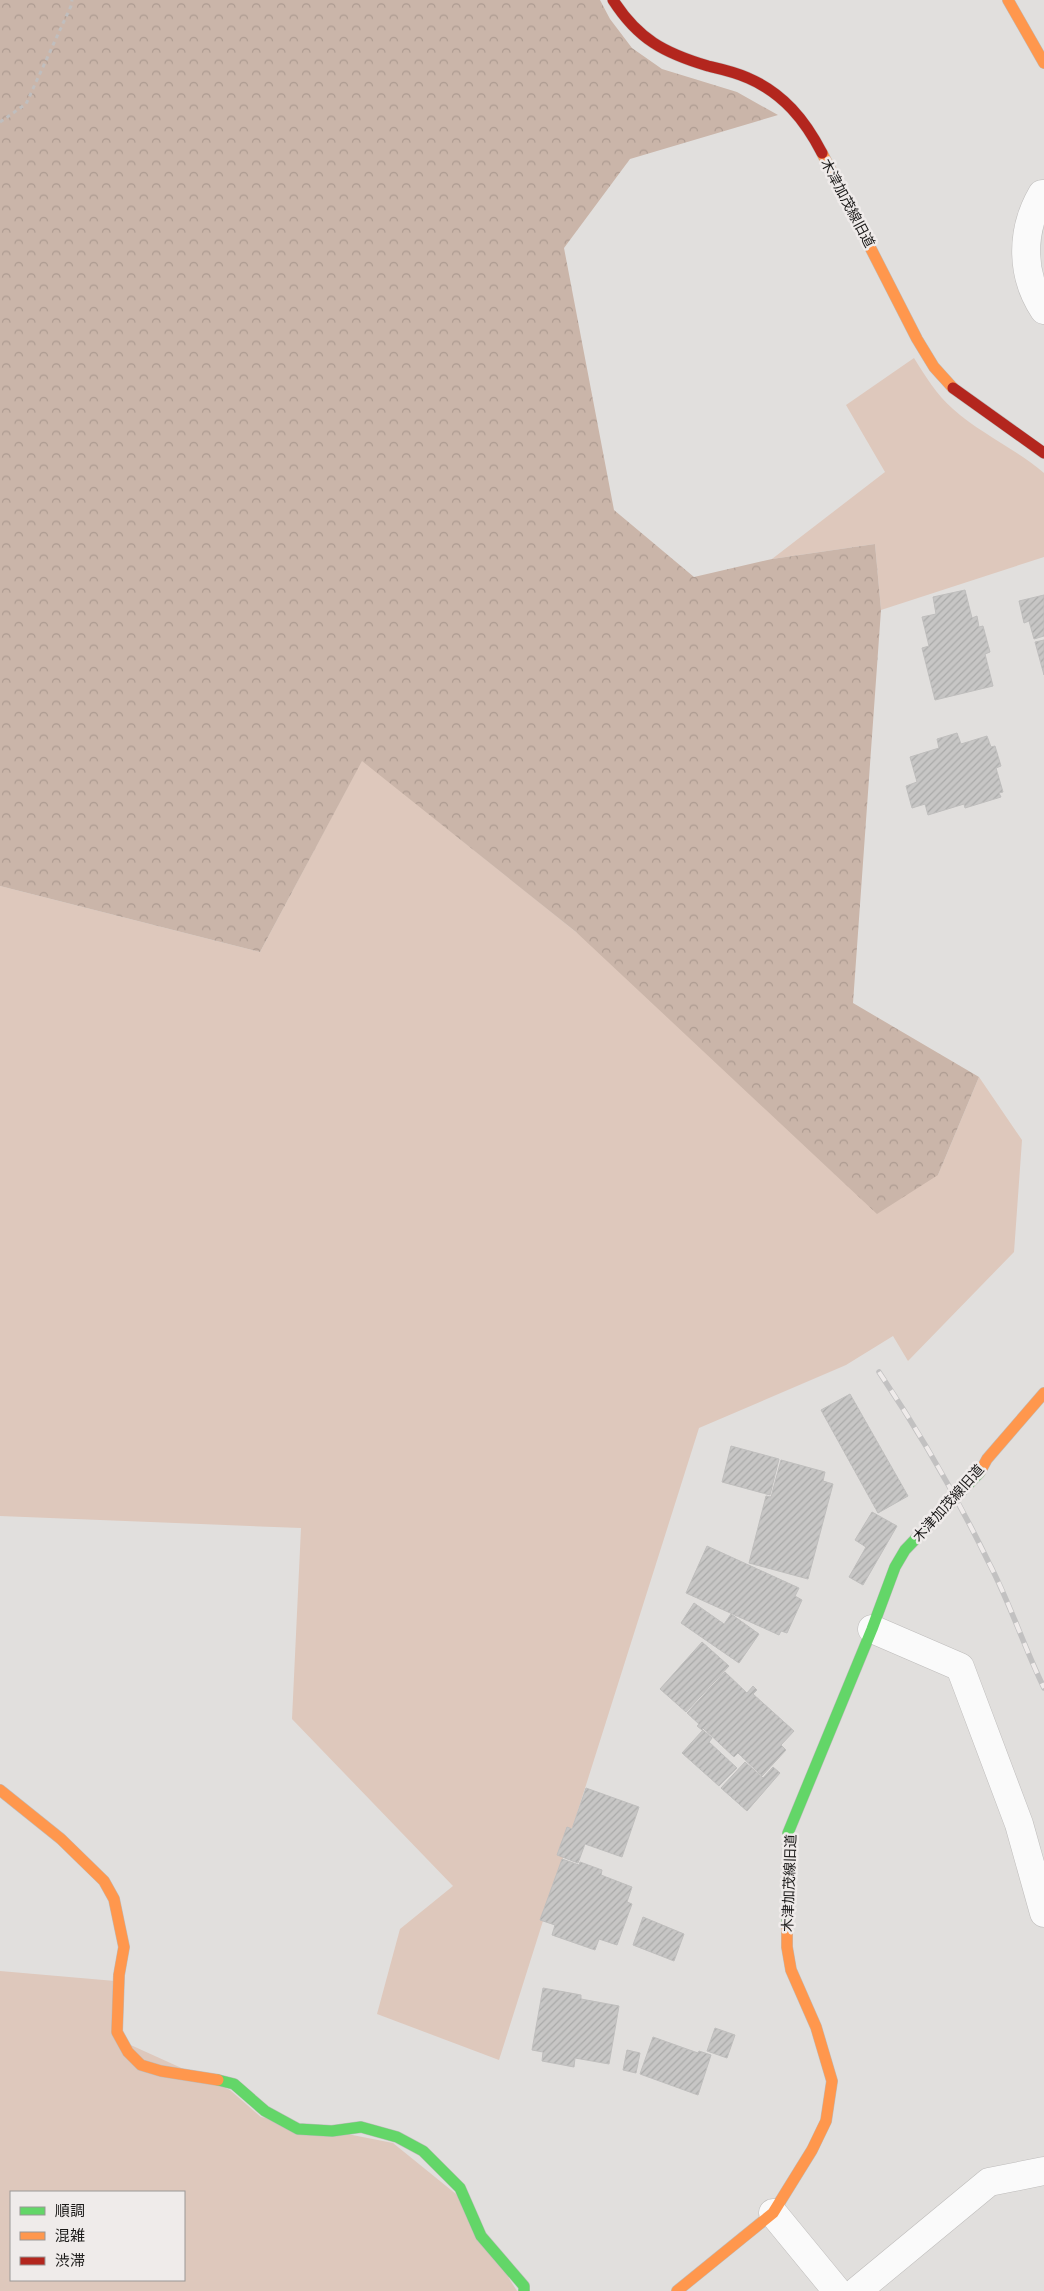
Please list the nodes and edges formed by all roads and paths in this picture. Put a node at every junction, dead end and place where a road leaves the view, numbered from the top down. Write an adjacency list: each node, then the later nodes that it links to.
1 (72, 0): 5 (path)
2 (613, 0): 8 (street, 木津加茂線旧道)
3 (1008, 0): 4 (street)
4 (1044, 63)
5 (0, 122)
6 (1042, 194): 7 (street)
7 (1044, 310)
8 (1044, 453)
9 (1044, 1393): 10 (street, 木津加茂線旧道, bridge)
10 (872, 1629): 12 (street); 14 (street, 木津加茂線旧道)
11 (0, 1790): 15 (street)
12 (1044, 1913)
13 (1044, 2170): 18 (street)
14 (773, 2213): 16 (street, 木津加茂線旧道); 17 (street)
15 (524, 2291)
16 (677, 2291)
17 (837, 2291)
18 (857, 2291)

